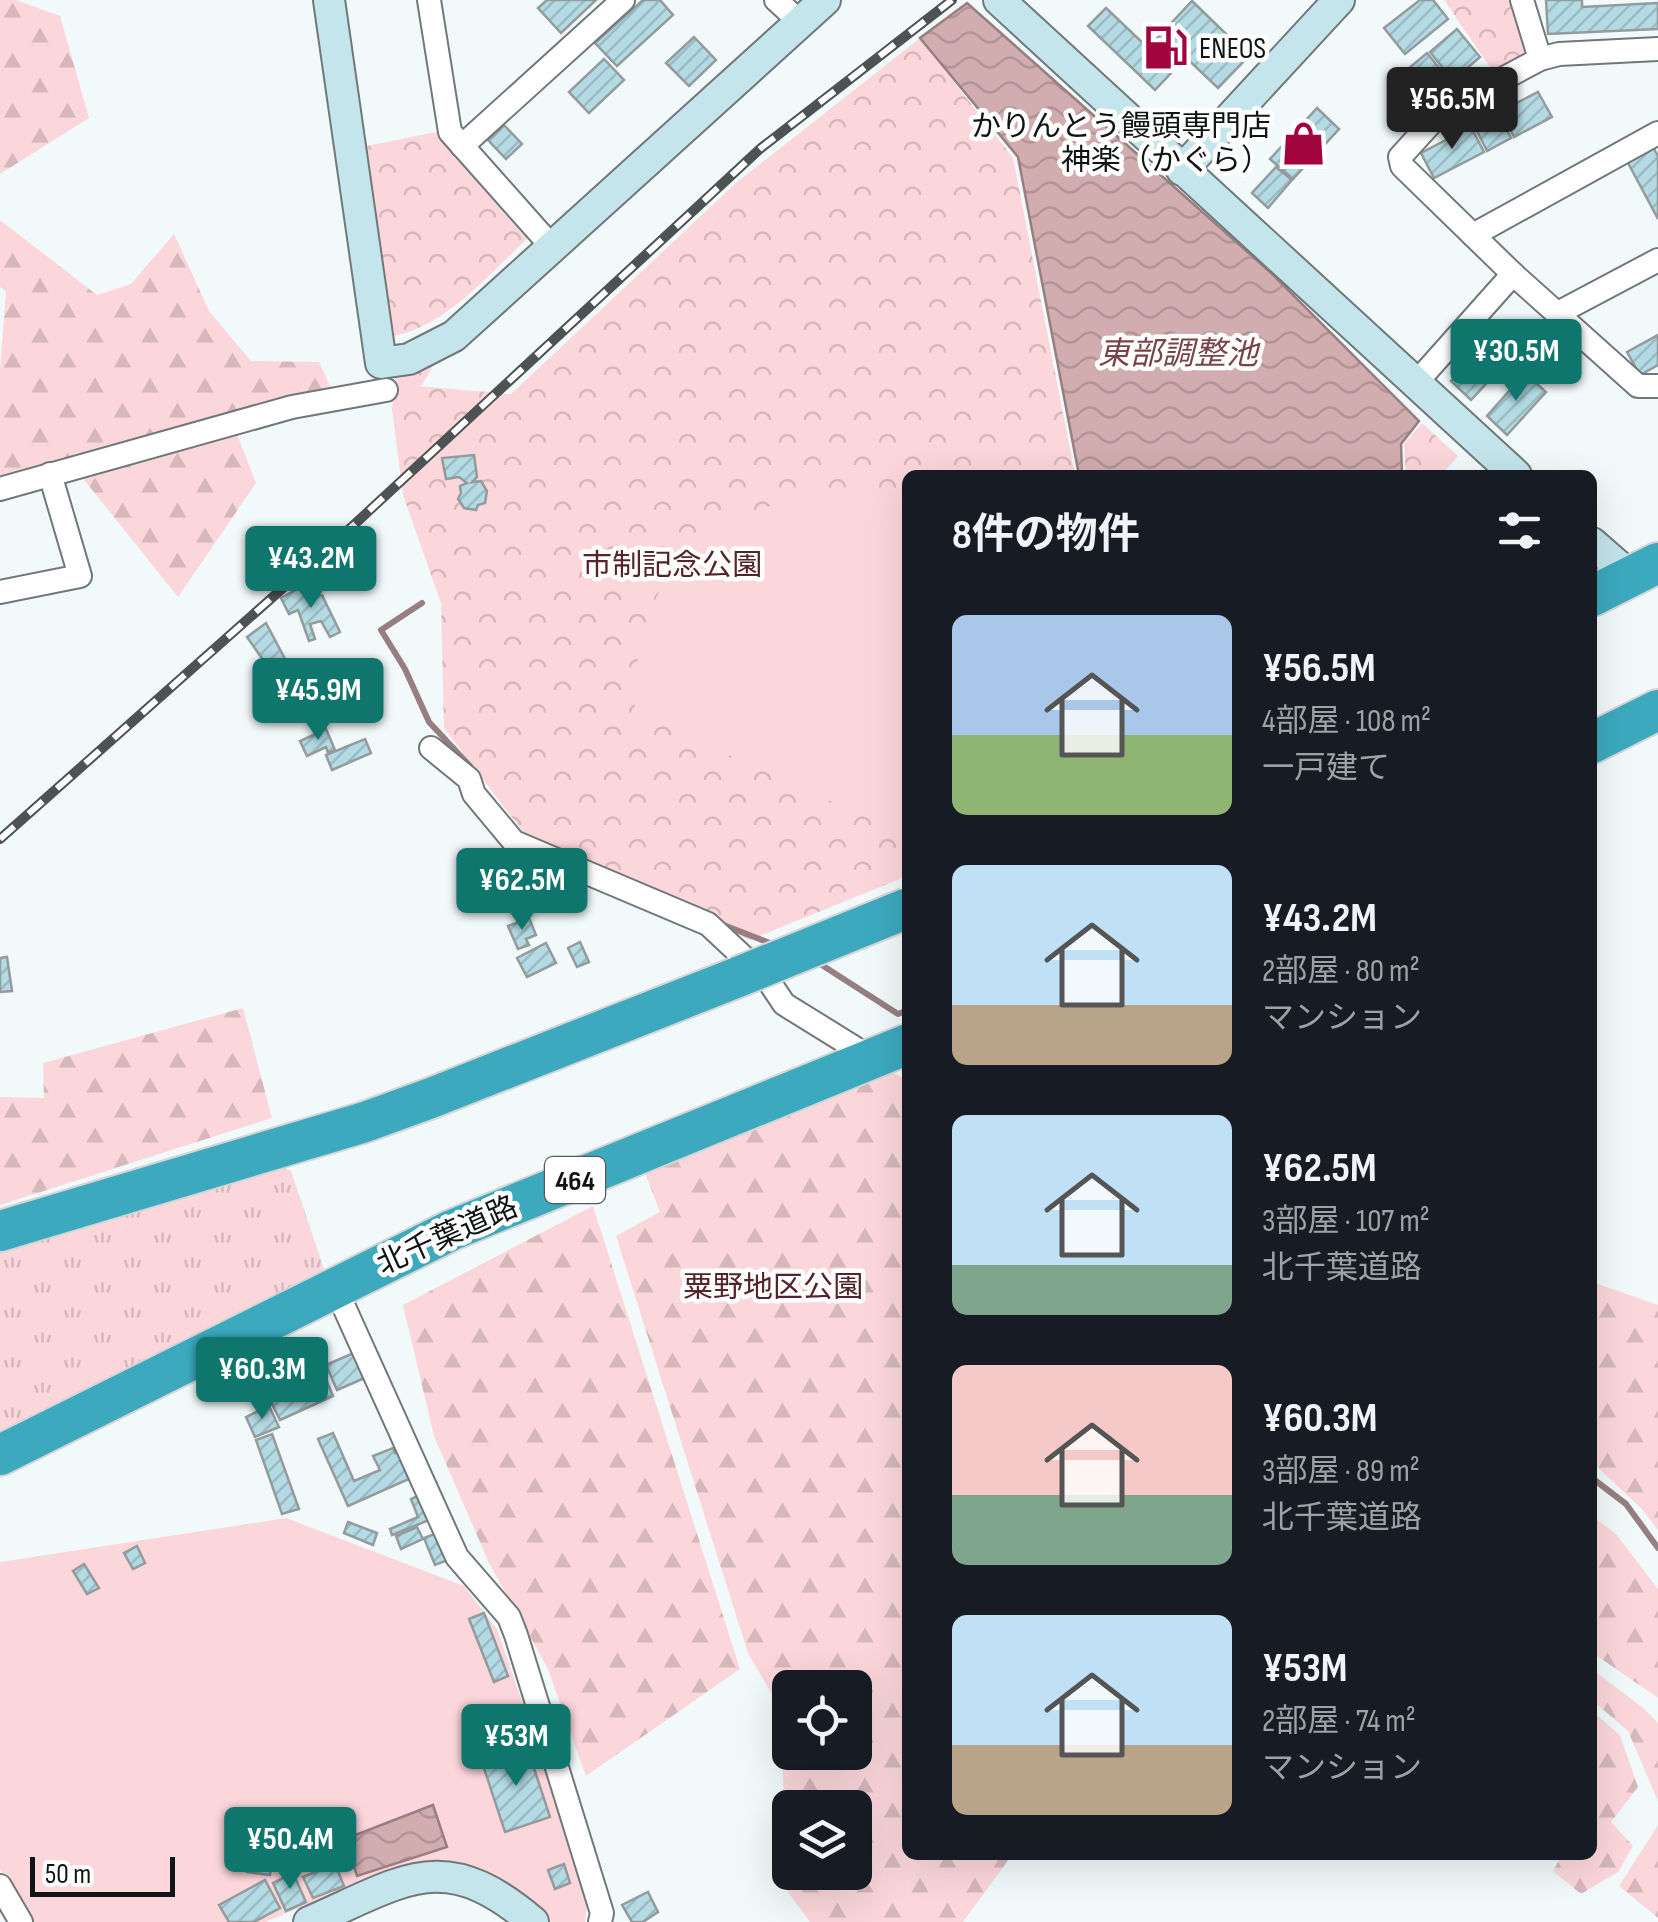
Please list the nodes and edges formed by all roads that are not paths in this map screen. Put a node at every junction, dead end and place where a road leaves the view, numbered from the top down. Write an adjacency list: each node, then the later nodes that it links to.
1 (330, 0): 20 (street)
2 (430, 0): 13 (street)
3 (623, 0): 13 (street)
4 (776, 0): 9 (street)
5 (824, 0): 9 (street)
6 (998, 0): 14 (street)
7 (1339, 0): 14 (street)
8 (1522, 0): 11 (street)
9 (800, 22): 16 (street)
10 (1658, 49): 11 (street)
11 (1540, 59): 15 (street)
12 (1658, 133): 15 (street)
13 (462, 146): 16 (street)
14 (1182, 170): 21 (street)
15 (1473, 235): 18 (street)
16 (554, 248): 20 (street)
17 (1658, 260): 19 (street)
18 (1513, 274): 19 (street); 21 (street)
19 (1558, 313): 22 (street)
20 (385, 384): 24 (street)
21 (1414, 384): 23 (street)
22 (1658, 386)
23 (1510, 470)
24 (50, 474): 25 (street); 28 (street)
25 (0, 488)
26 (1597, 546): 27 (street)
27 (1645, 570): 29 (highway)
28 (0, 592)
29 (1597, 594)
30 (1658, 710): 31 (highway)
31 (1597, 740)
32 (431, 748): 35 (street)
33 (902, 910): 36 (highway, bridge)
34 (902, 1046): 37 (highway, 北千葉道路 / 464)
35 (855, 1048)
36 (0, 1231)
37 (335, 1286): 38 (highway, 北千葉道路 / 464); 43 (street)
38 (0, 1455)
39 (0, 1886): 40 (street)
40 (21, 1922)
41 (308, 1922): 42 (street)
42 (534, 1922)
43 (600, 1922)

